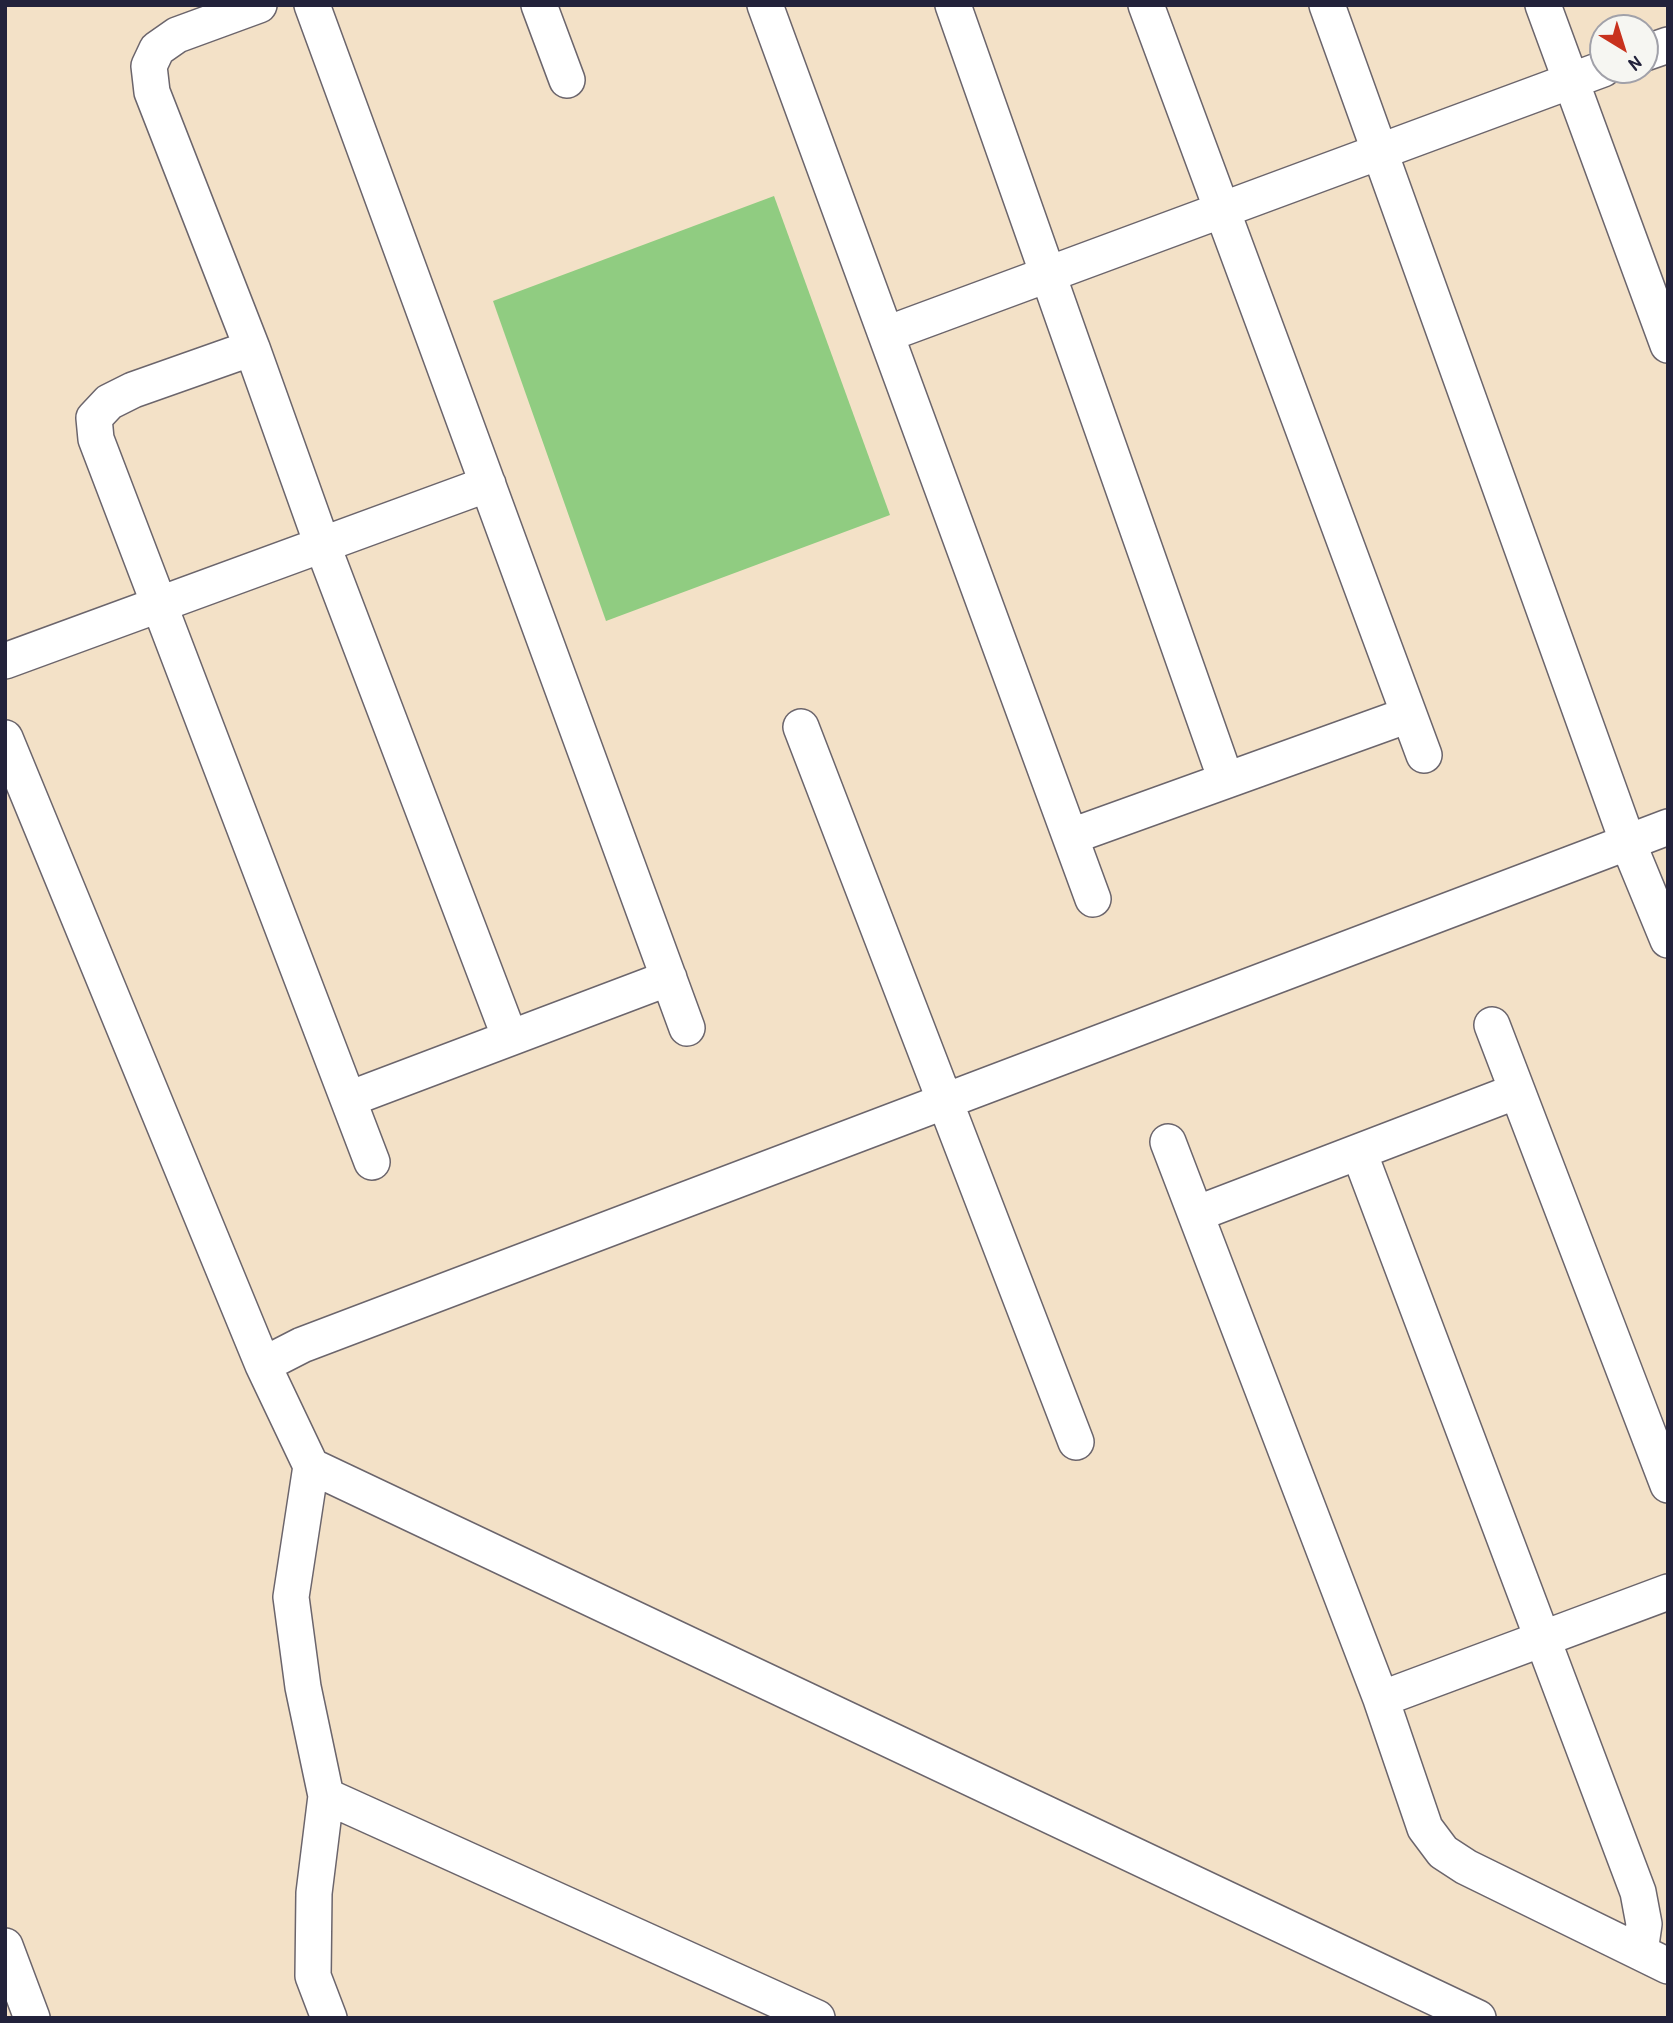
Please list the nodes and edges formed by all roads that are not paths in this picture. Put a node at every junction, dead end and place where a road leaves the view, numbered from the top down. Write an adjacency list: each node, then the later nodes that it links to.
1 (259, 5): 17 (street)
2 (312, 5): 18 (street)
3 (539, 5): 10 (street)
4 (765, 5): 15 (street)
5 (953, 5): 14 (street)
6 (1146, 5): 13 (street)
7 (1327, 5): 12 (street)
8 (1544, 5): 11 (street)
9 (1589, 73): 11 (street)
10 (567, 80)
11 (1571, 80): 12 (street); 16 (street)
12 (1380, 151): 13 (street); 29 (street)
13 (1223, 209): 14 (street); 22 (street)
14 (1050, 273): 15 (street); 26 (street)
15 (887, 334): 28 (street)
16 (1668, 345)
17 (252, 348): 19 (street); 20 (street)
18 (488, 484): 19 (street); 32 (street)
19 (322, 544): 20 (street); 35 (street)
20 (161, 603): 21 (street); 37 (street)
21 (5, 661)
22 (1408, 715): 25 (street); 26 (street)
23 (801, 727): 38 (street)
24 (5, 738): 43 (street)
25 (1424, 755)
26 (1226, 780): 28 (street)
27 (1668, 828): 29 (street)
28 (1073, 836): 30 (street)
29 (1629, 843): 31 (street); 38 (street)
30 (1093, 899)
31 (1668, 940)
32 (669, 978): 34 (street); 35 (street)
33 (1492, 1025): 36 (street)
34 (687, 1028)
35 (510, 1038): 37 (street)
36 (1517, 1091): 40 (street); 46 (street)
37 (349, 1099): 41 (street)
38 (946, 1101): 43 (street); 44 (street)
39 (1168, 1142): 42 (street)
40 (1359, 1152): 42 (street); 48 (street)
41 (372, 1162)
42 (1196, 1214): 49 (street)
43 (263, 1365): 45 (street)
44 (1076, 1442)
45 (311, 1465): 50 (street); 56 (street)
46 (1668, 1485)
47 (1668, 1592): 48 (street)
48 (1544, 1638): 49 (street); 52 (street)
49 (1381, 1699): 52 (street)
50 (326, 1796): 54 (street); 55 (street)
51 (5, 1946): 53 (street)
52 (1654, 1959)
53 (32, 2018)
54 (329, 2018)
55 (817, 2018)
56 (1478, 2018)

